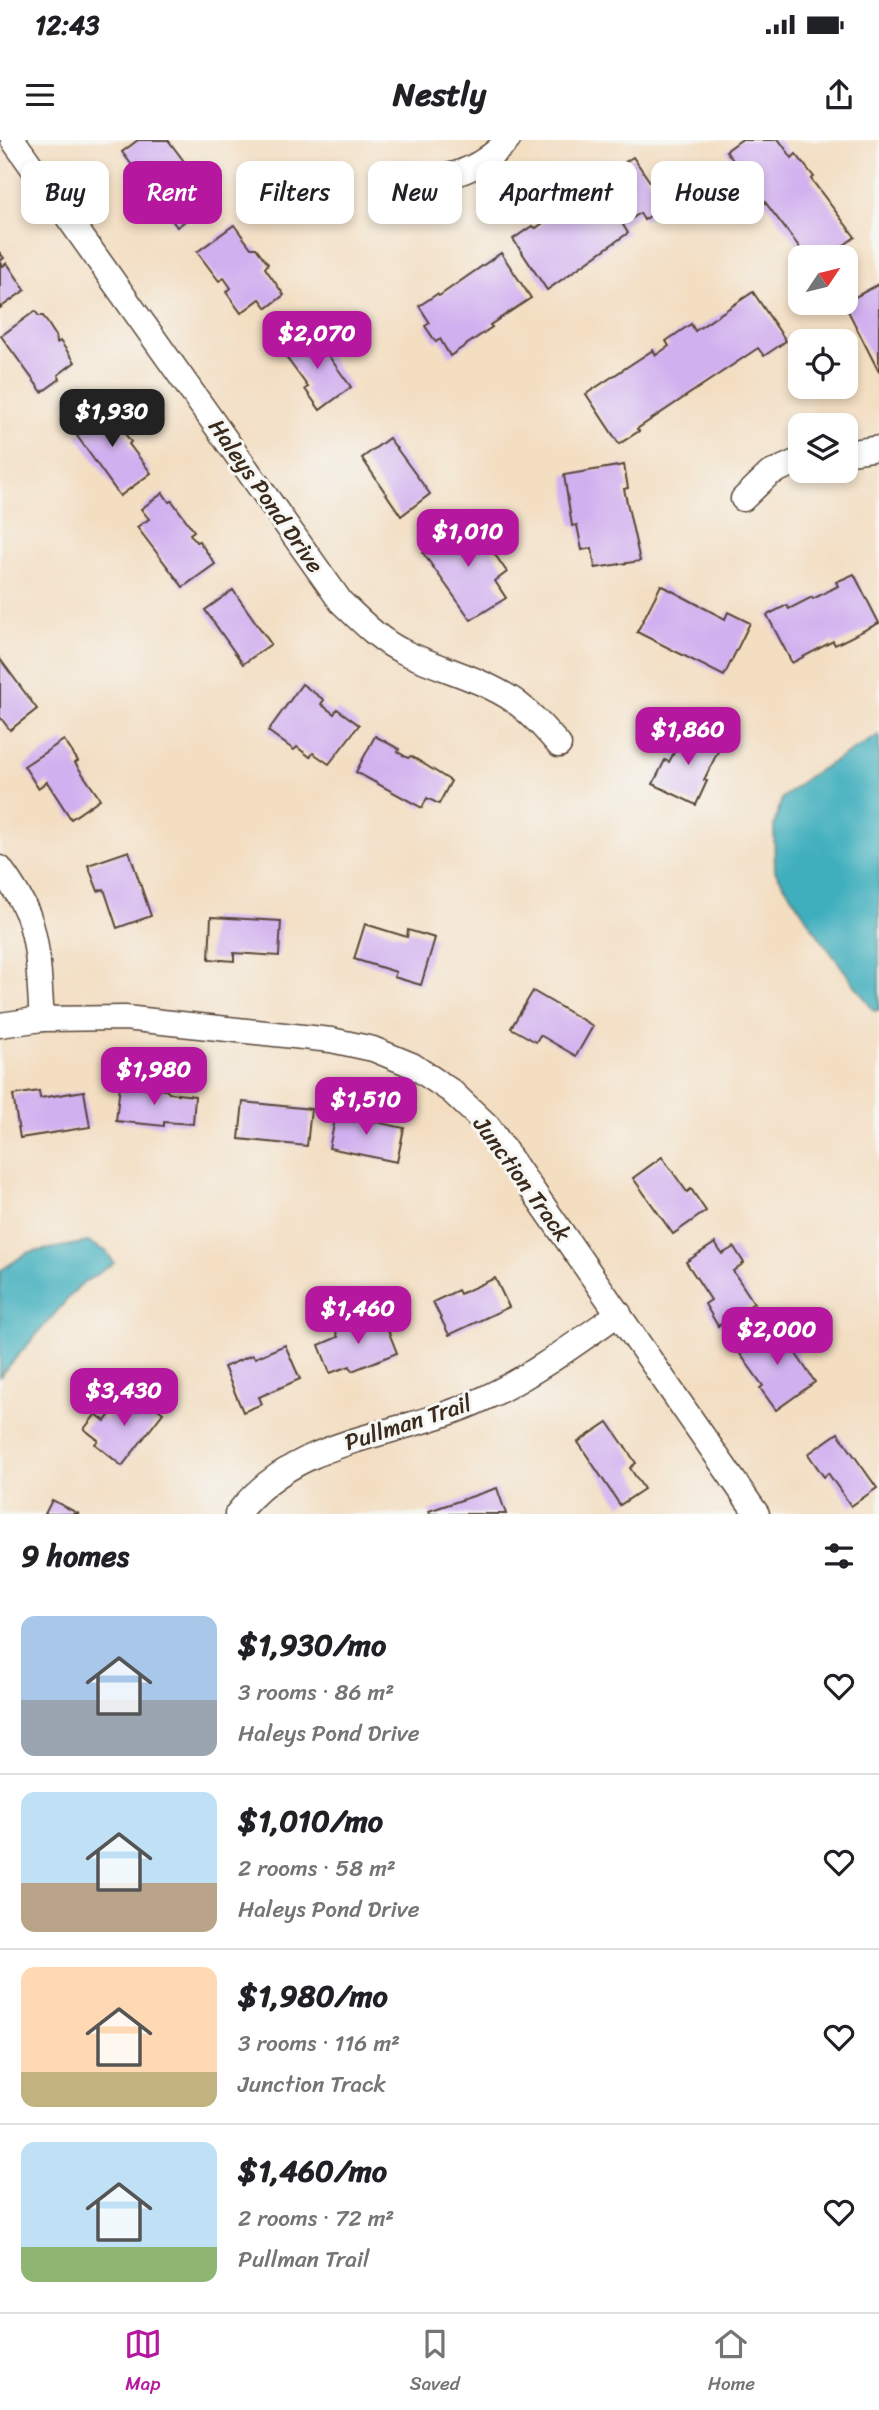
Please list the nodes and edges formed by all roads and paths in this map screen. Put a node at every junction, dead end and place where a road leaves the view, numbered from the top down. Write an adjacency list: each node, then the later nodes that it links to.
1 (13, 140): 8 (street, Haleys Pond Drive)
2 (508, 140): 3 (street)
3 (462, 172)
4 (879, 448): 5 (street)
5 (858, 451)
6 (788, 465): 7 (street)
7 (743, 499)
8 (559, 745)
9 (0, 868): 10 (street)
10 (42, 1019): 11 (street, Junction Track); 12 (street, Junction Track)
11 (0, 1026)
12 (619, 1313): 13 (street, Pullman Trail); 14 (street, Junction Track)
13 (237, 1514)
14 (757, 1514)

